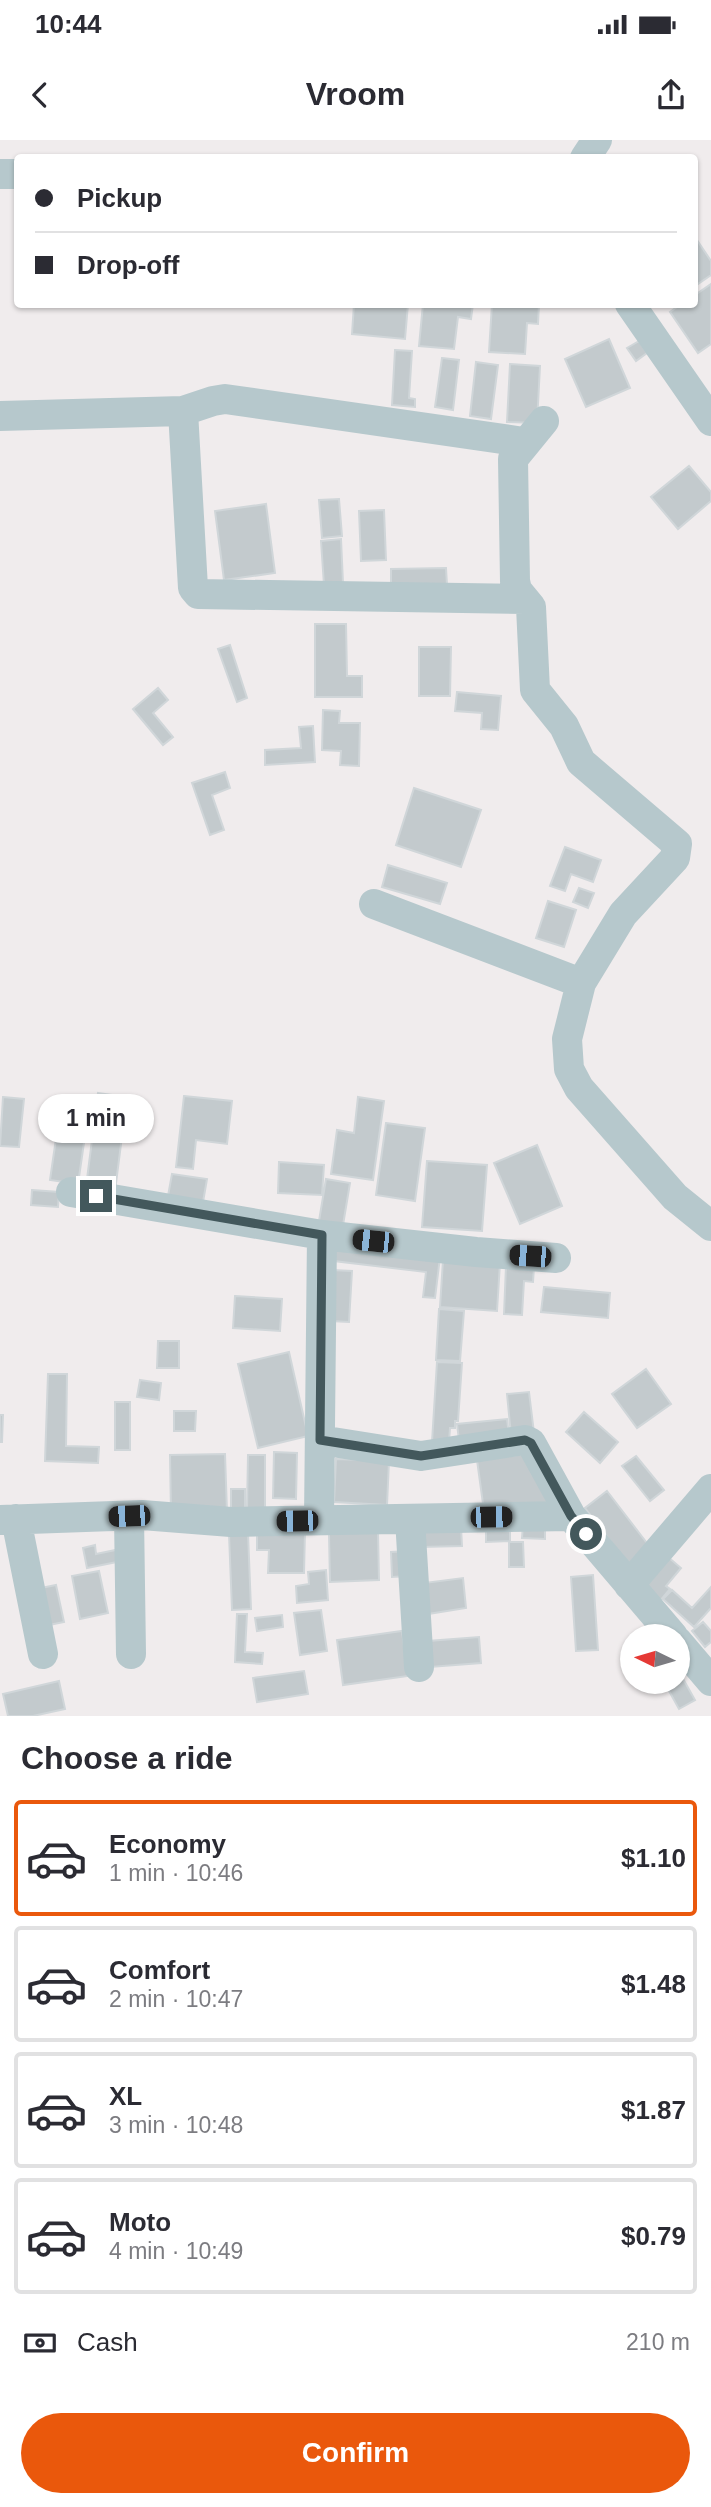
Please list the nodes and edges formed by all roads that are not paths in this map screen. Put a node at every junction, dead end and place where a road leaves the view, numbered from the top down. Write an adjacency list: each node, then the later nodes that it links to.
1 (633, 308): 4 (street)
2 (183, 411): 3 (street); 5 (street); 5 (street)
3 (0, 416)
4 (711, 421)
5 (524, 599): 7 (street)
6 (373, 904): 7 (street)
7 (581, 982): 9 (street)
8 (71, 1192): 10 (street)
9 (711, 1226)
10 (322, 1235): 11 (street); 12 (street)
11 (556, 1258)
12 (320, 1440): 15 (street); 18 (street)
13 (711, 1489): 19 (street)
14 (129, 1516): 17 (street); 18 (street); 22 (street)
15 (571, 1516): 16 (street); 19 (street)
16 (410, 1519): 18 (street); 24 (street)
17 (8, 1520): 21 (street)
18 (319, 1520)
19 (629, 1585): 20 (street)
20 (663, 1624)
21 (43, 1654)
22 (131, 1654)
23 (690, 1656): 25 (street)
24 (419, 1667)
25 (711, 1681)

